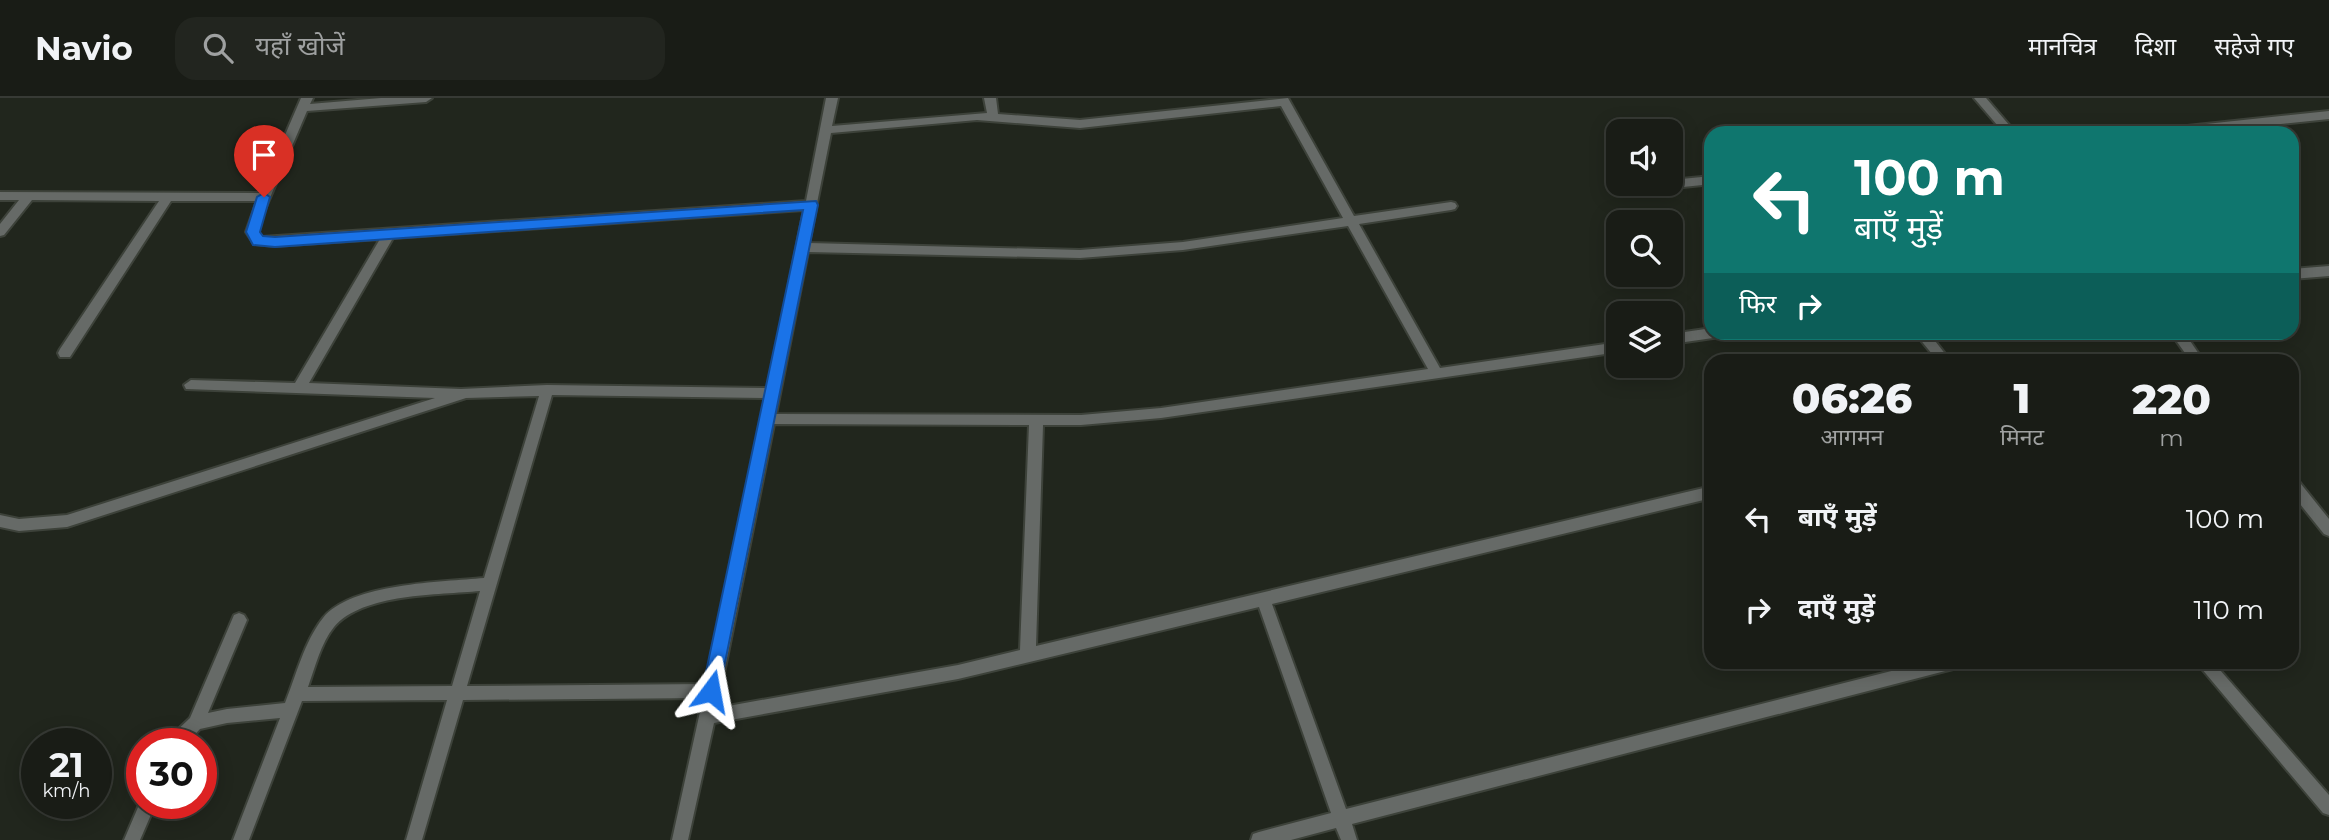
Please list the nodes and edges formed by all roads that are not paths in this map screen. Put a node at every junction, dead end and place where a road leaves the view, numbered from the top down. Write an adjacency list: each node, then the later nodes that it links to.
1 (426, 98): 6 (street)
2 (832, 98): 11 (street)
3 (990, 98): 8 (street)
4 (1980, 98): 9 (street)
5 (1283, 100): 8 (street); 20 (street)
6 (305, 103): 16 (street)
7 (2329, 115): 10 (street)
8 (993, 116): 11 (street)
9 (2004, 126)
10 (2224, 126)
11 (827, 130): 18 (street)
12 (1704, 181): 13 (street)
13 (1683, 183)
14 (0, 196): 15 (street)
15 (29, 196): 17 (street); 21 (street)
16 (264, 197): 17 (street); 22 (street)
17 (167, 198): 30 (street)
18 (811, 205): 22 (street); 23 (street)
19 (1451, 206): 20 (street)
20 (1350, 219): 23 (street); 32 (street)
21 (0, 232)
22 (389, 234): 34 (street)
23 (801, 247): 37 (street)
24 (2329, 271): 25 (street)
25 (2299, 273)
26 (1704, 334): 27 (street)
27 (1683, 337)
28 (1927, 340): 31 (street)
29 (1606, 348): 32 (street)
30 (65, 353)
31 (1939, 354)
32 (1437, 374): 39 (street)
33 (191, 385): 34 (street)
34 (299, 388): 36 (street)
35 (547, 390): 36 (street); 37 (street); 44 (street)
36 (466, 393): 42 (street)
37 (771, 393): 38 (street)
38 (766, 419): 39 (street); 51 (street)
39 (1036, 420): 47 (street)
40 (2299, 492): 43 (street)
41 (1704, 494): 45 (street)
42 (0, 521)
43 (2329, 530)
44 (490, 584): 50 (street); 52 (street)
45 (1263, 598): 47 (street); 58 (street)
46 (239, 620): 55 (street)
47 (1028, 655): 54 (street)
48 (1925, 669): 58 (street)
49 (2210, 669): 57 (street)
50 (456, 691): 51 (street); 52 (street); 62 (street)
51 (711, 691): 54 (street)
52 (297, 694): 53 (street)
53 (291, 710): 55 (street); 61 (street)
54 (706, 717): 63 (street)
55 (196, 723): 56 (street)
56 (191, 728)
57 (2329, 807)
58 (1343, 818): 64 (street); 65 (street)
59 (141, 819): 60 (street)
60 (132, 840)
61 (241, 840)
62 (414, 840)
63 (680, 840)
64 (1259, 840)
65 (1349, 840)

